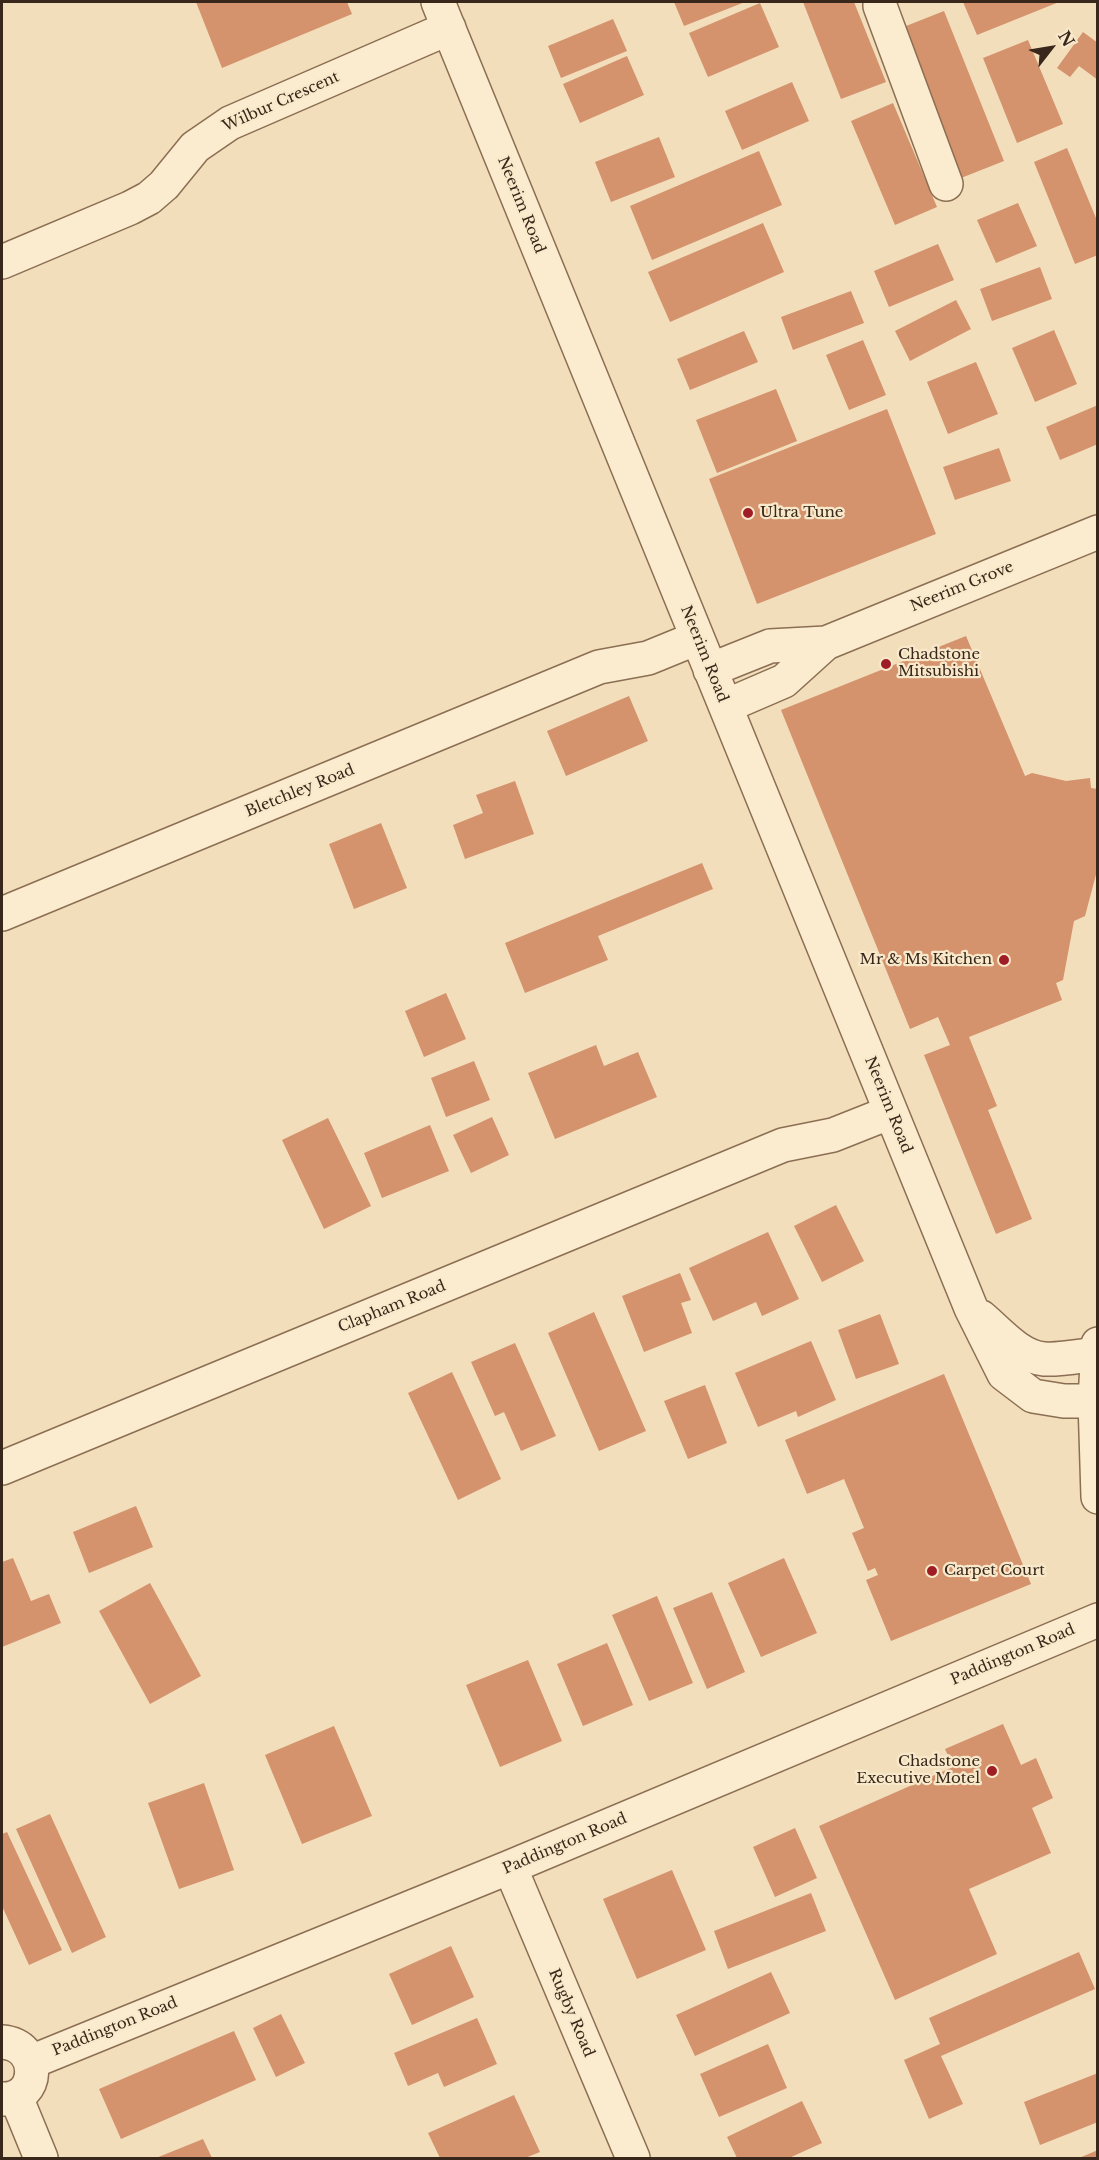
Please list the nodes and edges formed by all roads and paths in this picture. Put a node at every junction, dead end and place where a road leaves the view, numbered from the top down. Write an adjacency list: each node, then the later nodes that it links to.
1 (880, 2): 3 (street)
2 (443, 15): 4 (street, Wilbur Crescent); 6 (street, Neerim Road)
3 (946, 184)
4 (2, 262)
5 (1098, 532): 7 (street, Neerim Grove)
6 (693, 628): 8 (street, Neerim Road); 10 (street, Bletchley Road)
7 (826, 643): 8 (street, Neerim Grove); 9 (street, Neerim Grove)
8 (710, 670): 9 (street, Neerim Road)
9 (726, 706): 11 (street, Neerim Road)
10 (2, 914)
11 (886, 1101): 12 (street, Neerim Road); 15 (street, Clapham Road)
12 (971, 1308): 13 (street, Neerim Road); 14 (street, Neerim Road)
13 (1097, 1349): 14 (street)
14 (1095, 1401): 16 (street)
15 (2, 1468)
16 (1098, 1497)
17 (1098, 1620): 18 (street, Paddington Road)
18 (510, 1868): 20 (street, Paddington Road); 23 (street, Rugby Road)
19 (2, 2042): 20 (street)
20 (31, 2062): 21 (street)
21 (9, 2098): 22 (street)
22 (41, 2158)
23 (633, 2158)

